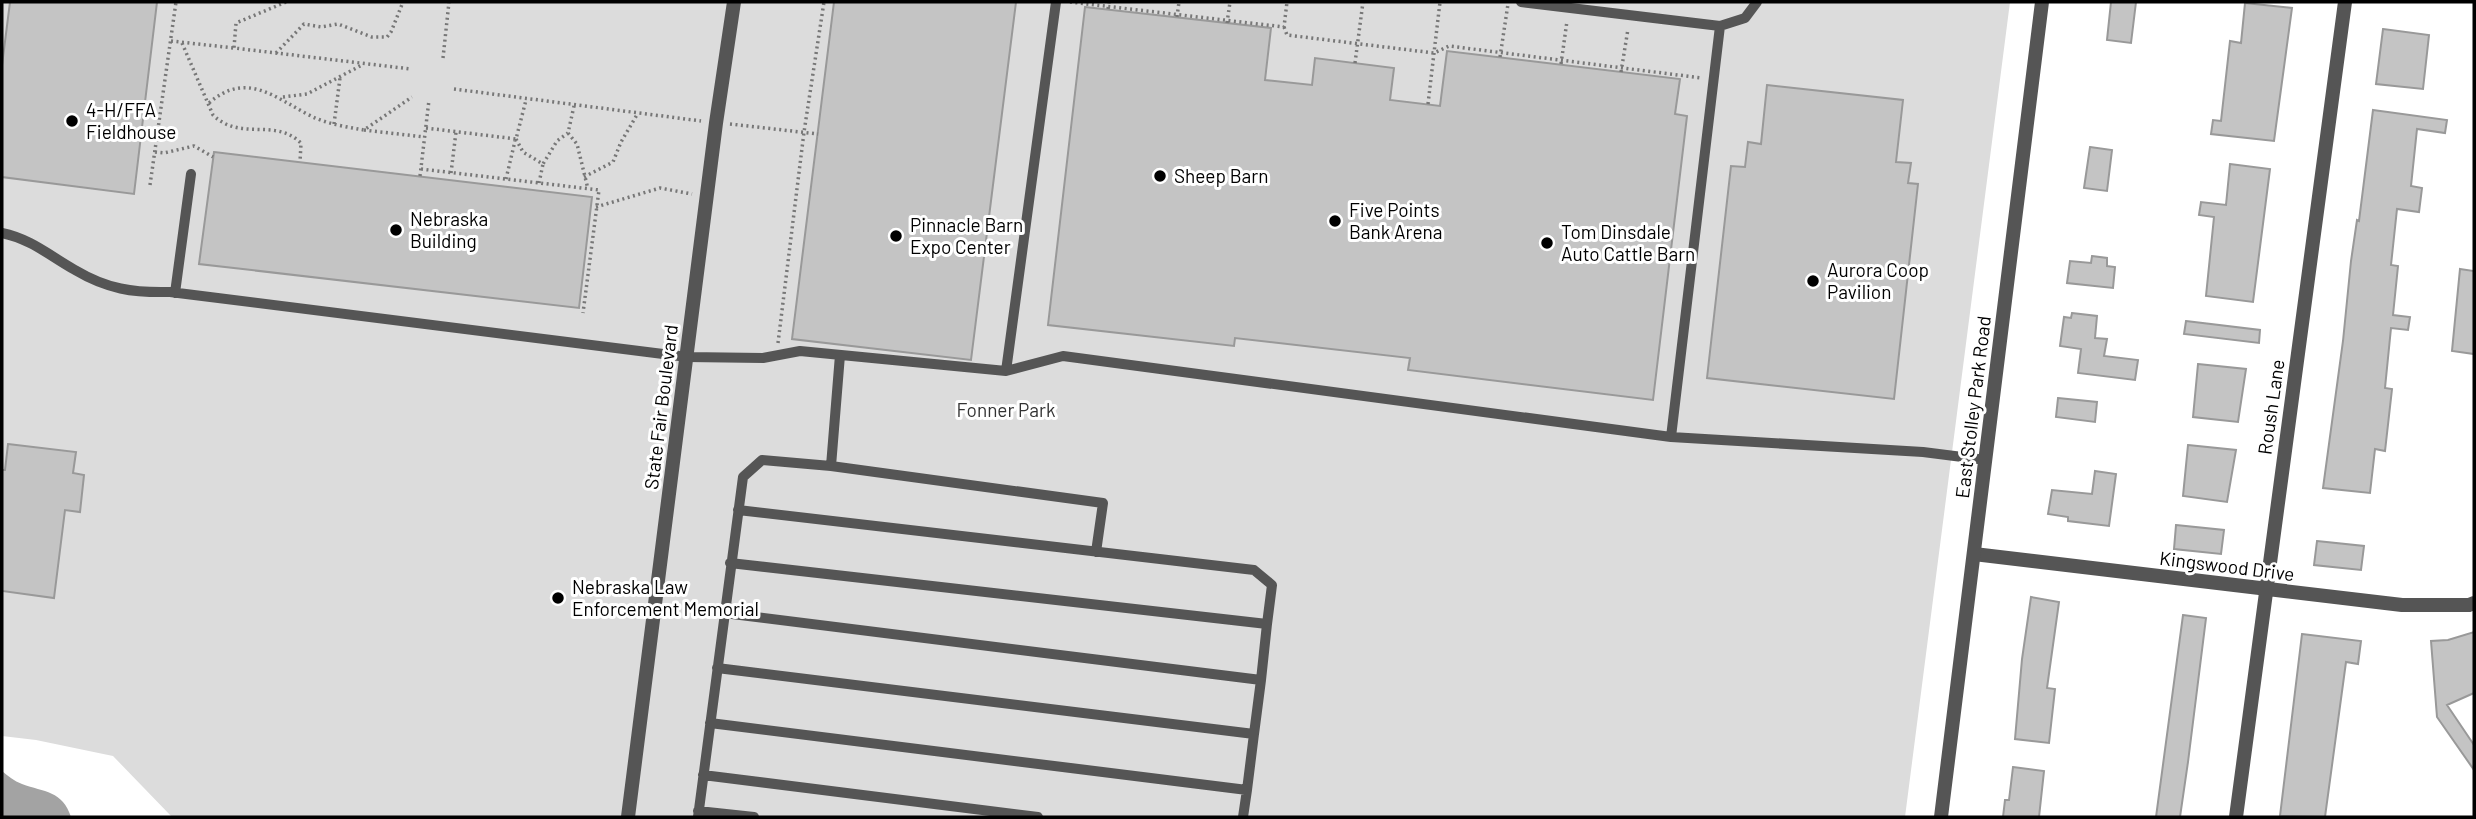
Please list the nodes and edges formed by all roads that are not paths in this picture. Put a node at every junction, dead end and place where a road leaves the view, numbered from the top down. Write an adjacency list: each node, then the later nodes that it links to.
1 (734, 2): 12 (street, State Fair Boulevard)
2 (1056, 2): 13 (lane)
3 (1521, 2): 7 (lane)
4 (1757, 2): 7 (lane)
5 (2042, 2): 15 (street, East Stolley Park Road)
6 (2345, 2): 21 (street, Roush Lane)
7 (1720, 26): 14 (lane)
8 (191, 174): 10 (lane)
9 (2, 233): 10 (lane)
10 (176, 293): 12 (lane)
11 (840, 355): 12 (lane); 13 (lane); 16 (lane)
12 (687, 357): 32 (street, State Fair Boulevard)
13 (1006, 371): 14 (lane)
14 (1671, 437): 15 (lane)
15 (1986, 460): 19 (street, East Stolley Park Road)
16 (831, 466): 17 (lane); 18 (lane)
17 (738, 510): 18 (lane); 20 (lane)
18 (1096, 552): 24 (lane)
19 (1974, 554): 21 (street, Kingswood Drive); 36 (street, East Stolley Park Road)
20 (730, 563): 23 (lane); 24 (lane)
21 (2265, 590): 22 (street, Kingswood Drive); 37 (street, Roush Lane)
22 (2474, 603)
23 (724, 613): 25 (lane); 26 (lane)
24 (1267, 624): 26 (lane)
25 (716, 668): 27 (lane); 28 (lane)
26 (1261, 680): 28 (lane)
27 (710, 723): 29 (lane); 30 (lane)
28 (1254, 734): 30 (lane)
29 (703, 775): 31 (lane); 34 (lane)
30 (1247, 790): 35 (lane)
31 (698, 814): 33 (lane)
32 (628, 817)
33 (754, 817)
34 (1038, 817)
35 (1243, 817)
36 (1941, 817)
37 (2236, 817)

